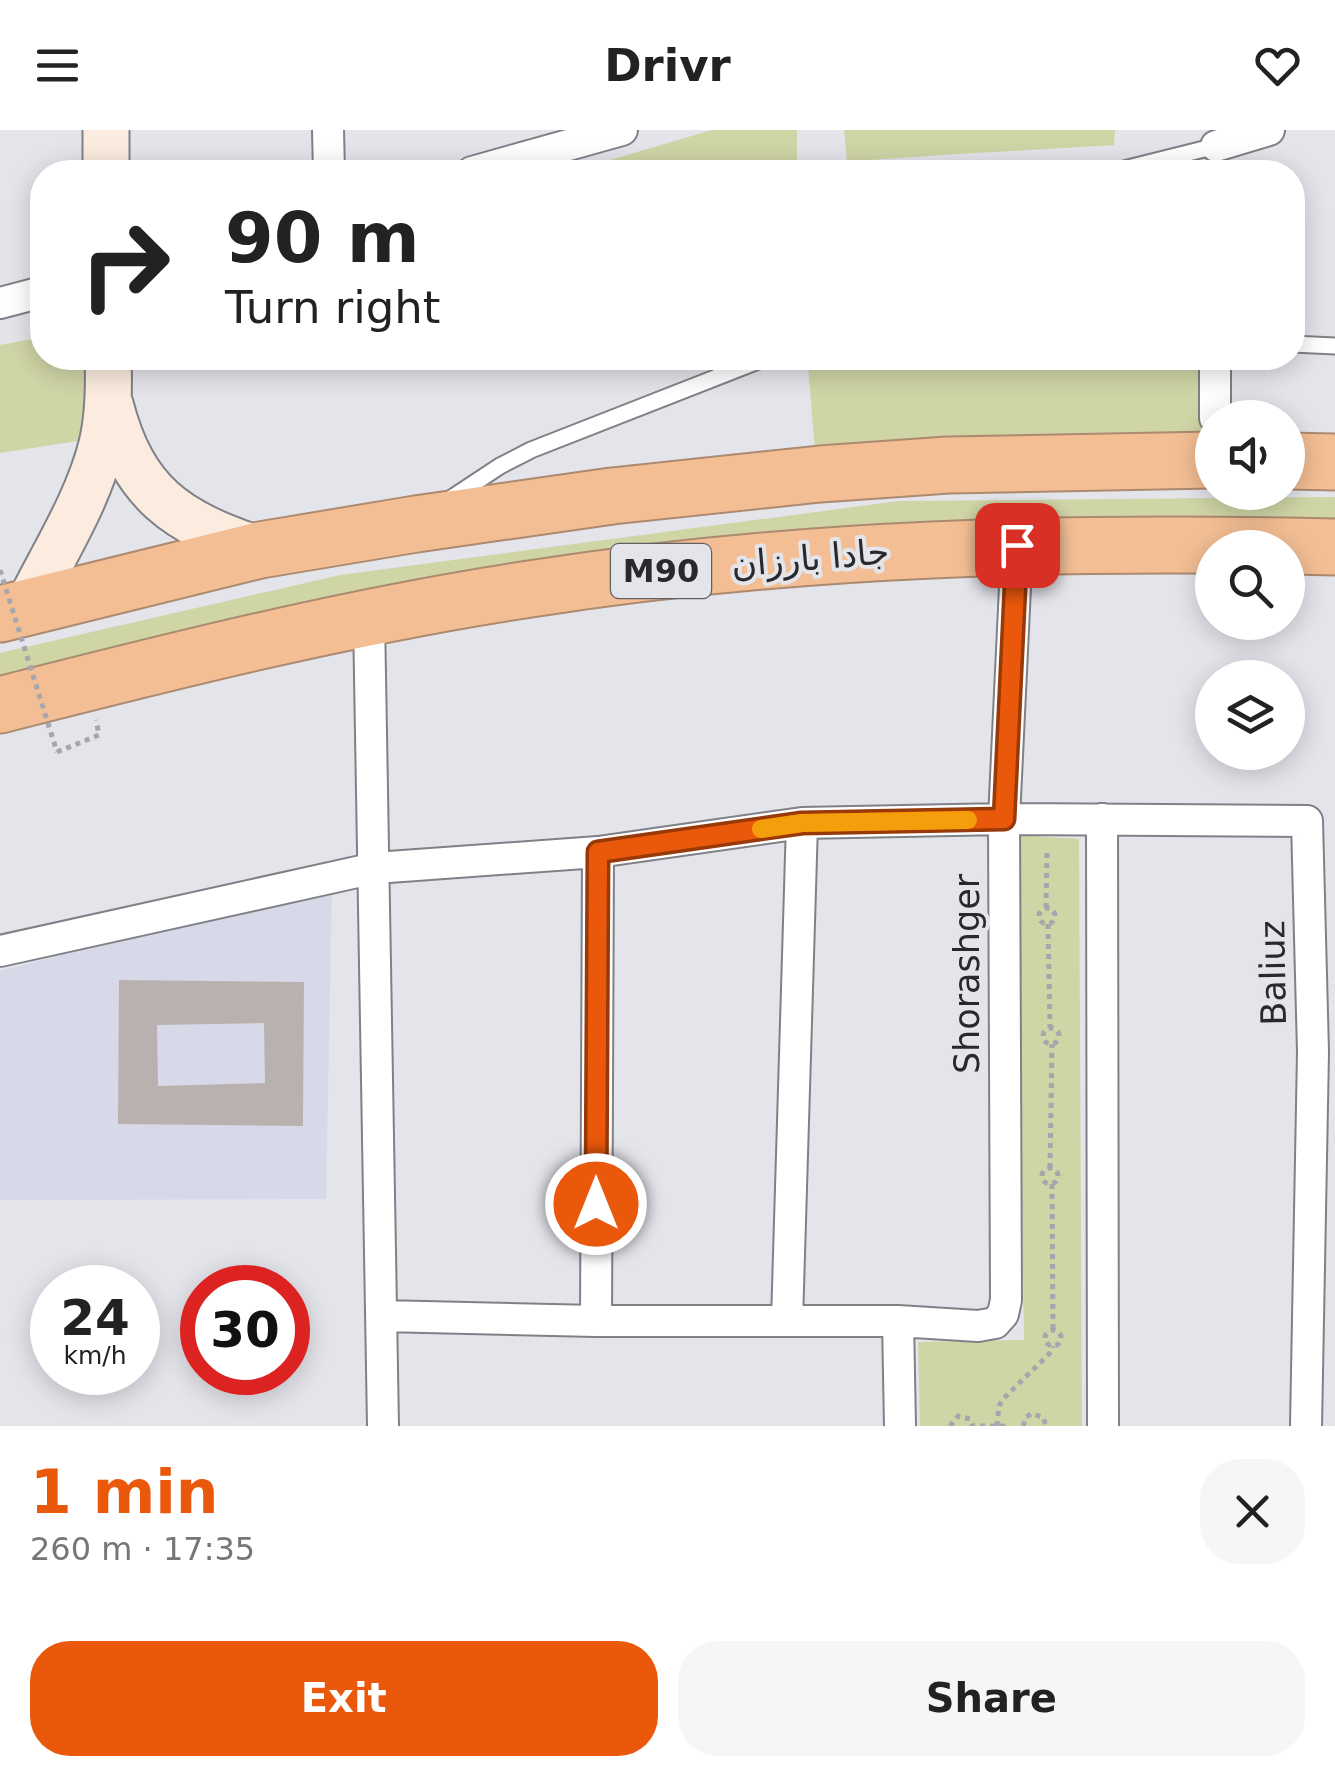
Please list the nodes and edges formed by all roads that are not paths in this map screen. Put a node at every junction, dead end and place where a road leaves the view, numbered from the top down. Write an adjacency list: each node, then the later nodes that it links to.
1 (106, 130): 6 (street)
2 (328, 130): 7 (street)
3 (1269, 130): 5 (street)
4 (608, 132): 8 (street)
5 (1216, 149): 9 (lane)
6 (106, 160)
7 (329, 160)
8 (513, 160)
9 (1166, 160)
10 (30, 295): 11 (street)
11 (0, 303)
12 (1305, 345): 13 (lane)
13 (1335, 346)
14 (732, 370): 16 (lane)
15 (1214, 370): 18 (street)
16 (726, 372): 22 (lane)
17 (108, 377): 25 (street); 26 (street)
18 (1215, 400)
19 (1195, 460): 22 (highway, M90)
20 (1305, 461): 21 (highway)
21 (1335, 462)
22 (416, 524): 25 (highway, M90)
23 (1017, 545): 24 (highway, جادا بارزان / M90); 27 (highway, جادا بارزان / M90); 29 (street, Shorashger)
24 (1335, 547)
25 (260, 550): 26 (highway, M90)
26 (9, 597)
27 (369, 618): 28 (highway, جادا بارزان / M90); 34 (street)
28 (0, 705)
29 (1004, 819): 30 (street, Baliuz); 32 (street, Baliuz); 39 (street, Shorashger)
30 (1102, 819): 31 (street, Baliuz); 42 (street)
31 (1321, 821): 43 (street, Baliuz)
32 (802, 823): 33 (street, Baliuz); 38 (street)
33 (598, 852): 34 (street, Baliuz); 37 (street)
34 (375, 868): 35 (street, Baliuz); 36 (street)
35 (0, 951)
36 (382, 1316): 37 (street); 40 (street)
37 (596, 1321): 38 (street)
38 (787, 1321): 39 (street)
39 (898, 1321): 41 (street)
40 (383, 1426)
41 (900, 1426)
42 (1102, 1426)
43 (1306, 1426)

